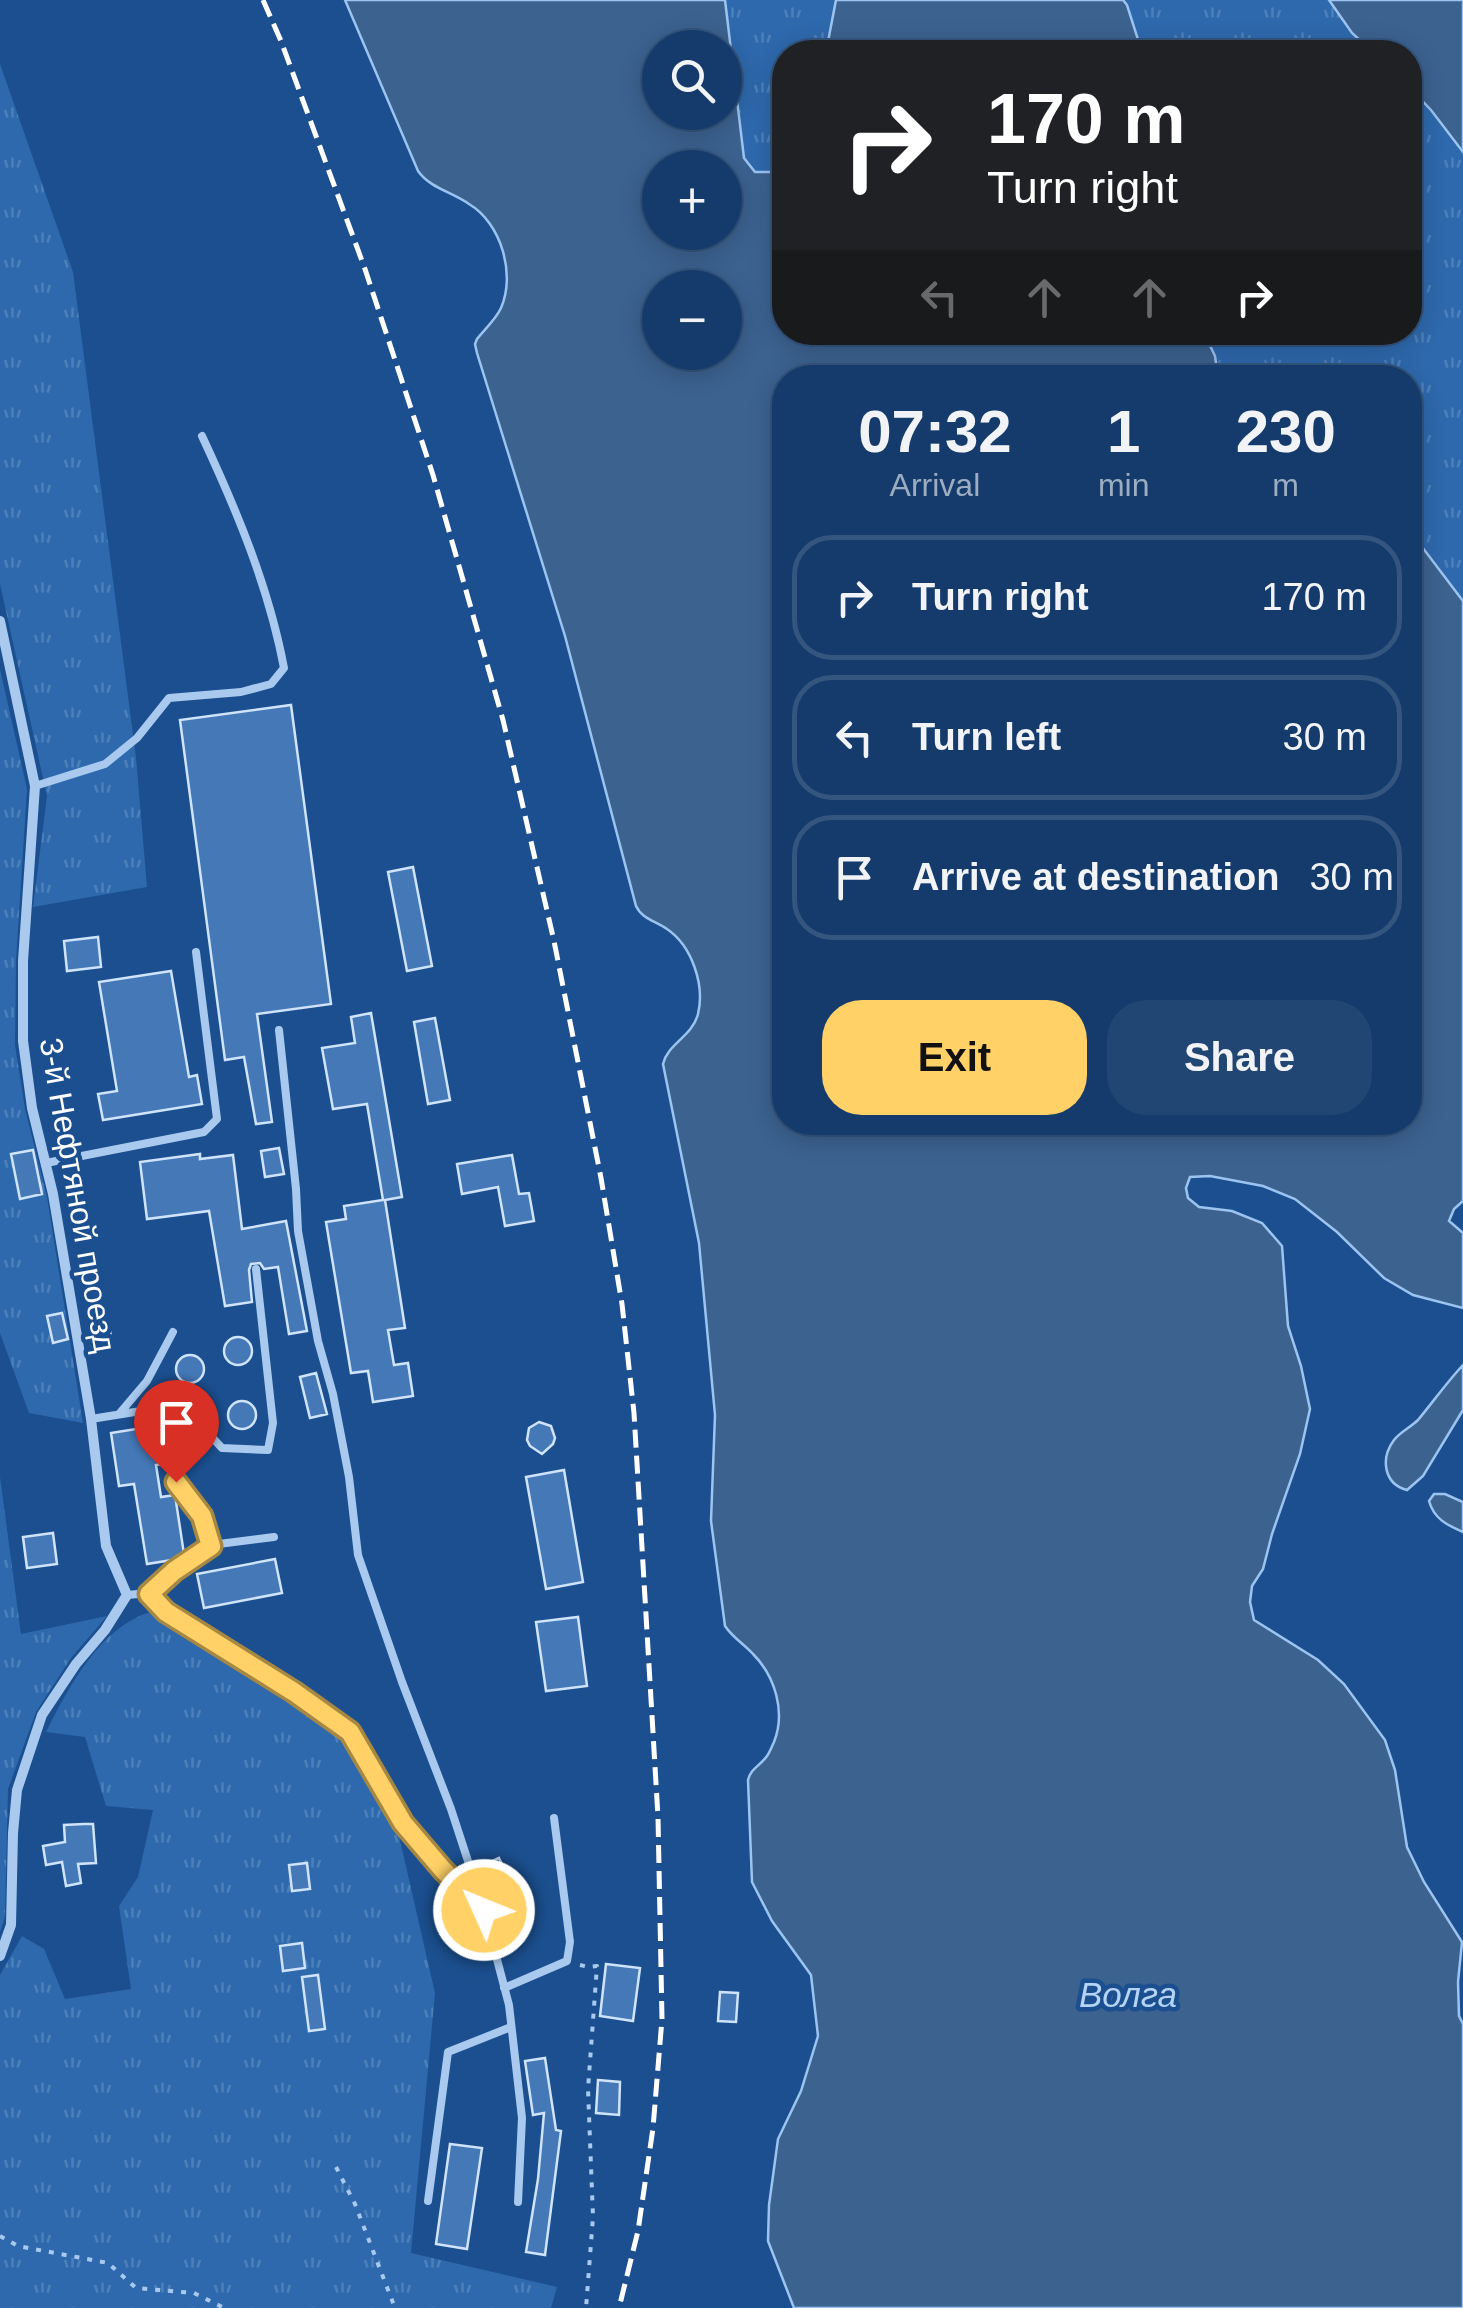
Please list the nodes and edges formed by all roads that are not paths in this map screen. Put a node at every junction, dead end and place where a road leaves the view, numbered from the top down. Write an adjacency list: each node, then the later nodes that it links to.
1 (202, 436): 3 (lane)
2 (0, 622): 3 (street, 3-й Нефтяной проезд)
3 (36, 786): 6 (street, 3-й Нефтяной проезд)
4 (196, 952): 6 (lane)
5 (279, 1030): 17 (lane)
6 (46, 1164): 10 (street, 3-й Нефтяной проезд)
7 (256, 1270): 9 (lane)
8 (174, 1332): 9 (lane)
9 (120, 1414): 10 (lane)
10 (92, 1419): 15 (street, 3-й Нефтяной проезд)
11 (176, 1482): 13 (lane)
12 (274, 1537): 13 (lane)
13 (211, 1546): 14 (lane)
14 (149, 1594): 15 (lane); 17 (lane)
15 (127, 1596): 18 (street)
16 (554, 1818): 19 (lane)
17 (484, 1910): 19 (lane)
18 (0, 1956)
19 (504, 1988): 20 (lane)
20 (511, 2027): 21 (lane); 22 (lane)
21 (428, 2201)
22 (518, 2202)

